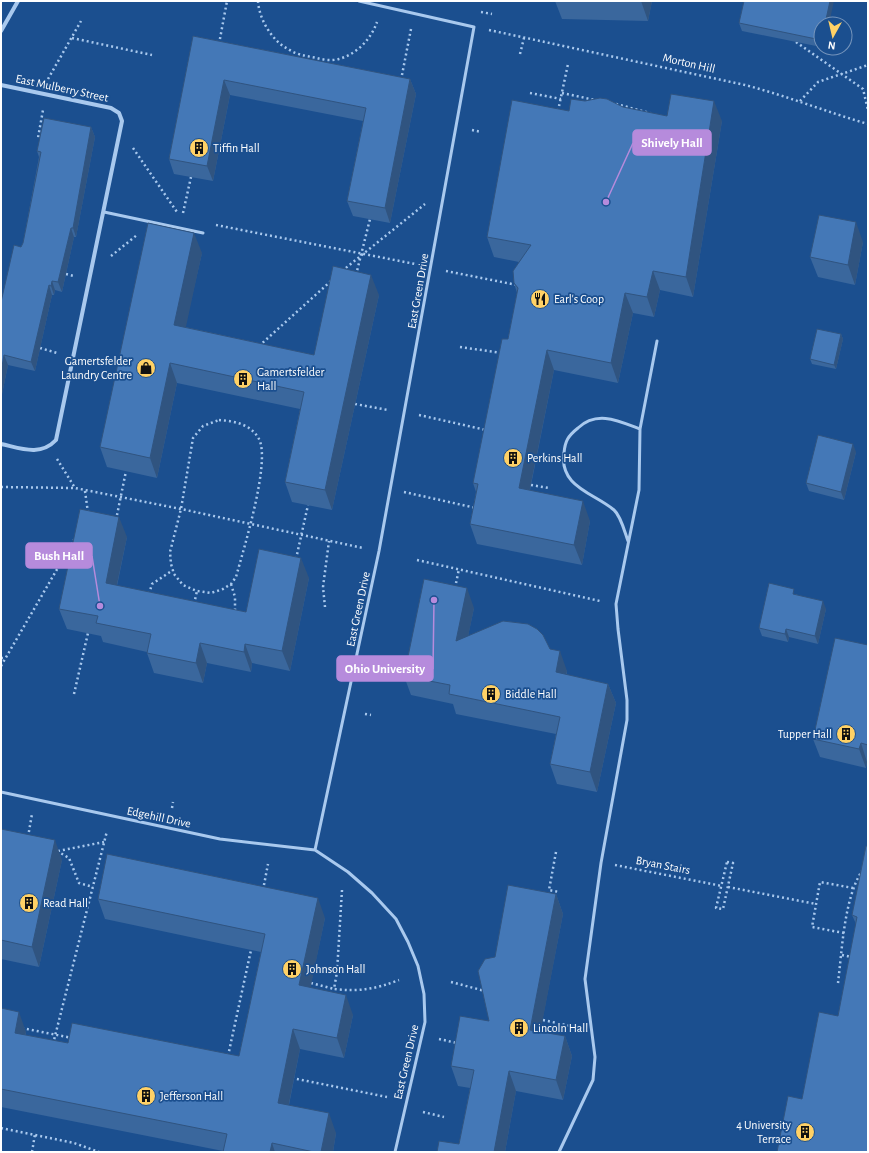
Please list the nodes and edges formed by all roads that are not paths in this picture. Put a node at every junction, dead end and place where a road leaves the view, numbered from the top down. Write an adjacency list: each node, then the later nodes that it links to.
1 (18, 1): 3 (street)
2 (359, 1): 12 (lane, East Green Drive)
3 (1, 31)
4 (1, 85): 5 (street, East Mulberry Street)
5 (104, 212): 6 (lane); 9 (street)
6 (203, 233)
7 (656, 341): 8 (lane)
8 (640, 429): 10 (lane); 10 (lane)
9 (1, 444)
10 (628, 542): 14 (lane)
11 (1, 792): 12 (lane, Edgehill Drive)
12 (315, 850): 13 (lane, East Green Drive)
13 (395, 1152)
14 (559, 1152)

